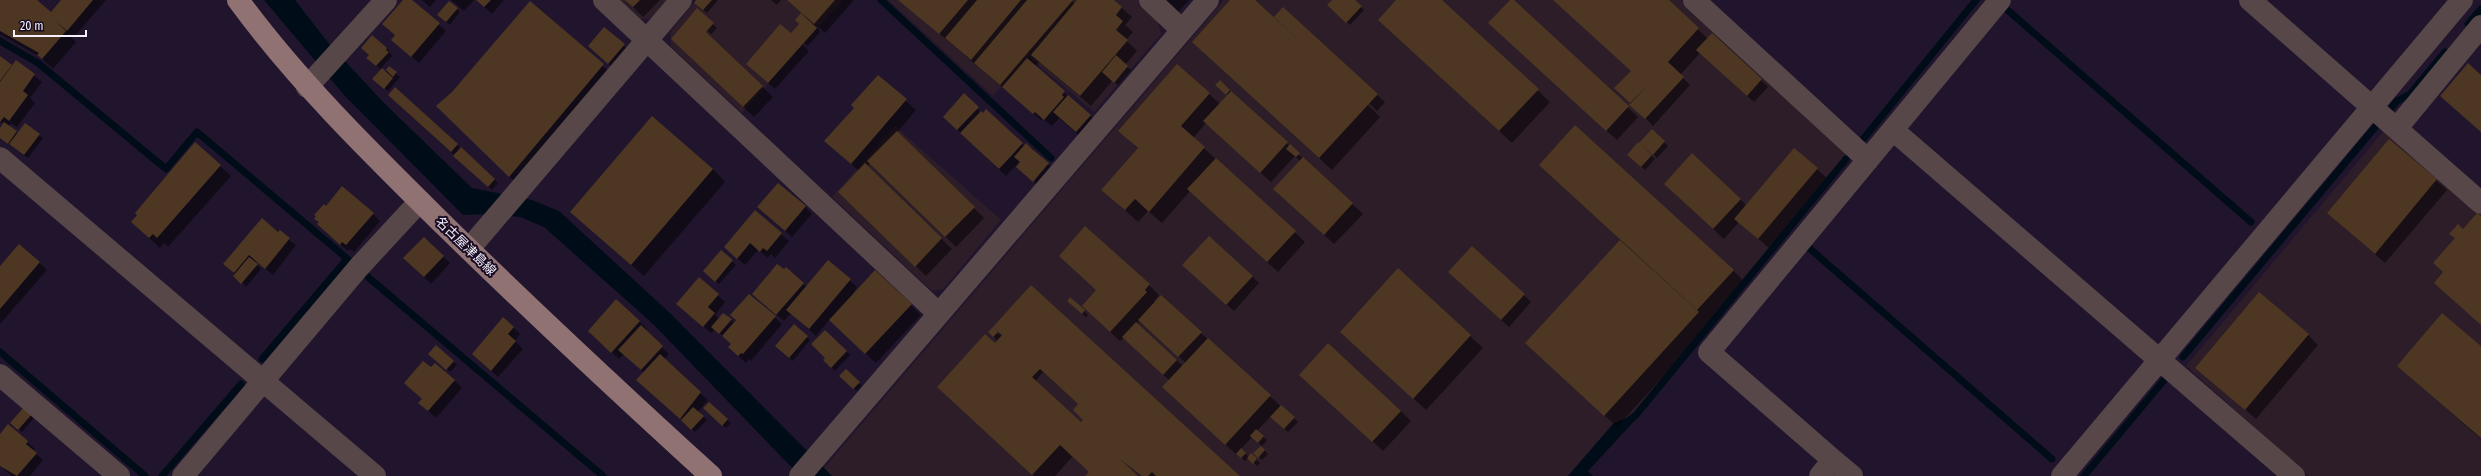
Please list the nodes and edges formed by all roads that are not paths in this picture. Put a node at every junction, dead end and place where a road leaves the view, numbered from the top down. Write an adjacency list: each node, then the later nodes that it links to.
1 (238, 0): 14 (main road, 名古屋津島線)
2 (386, 0): 14 (street)
3 (604, 0): 13 (street)
4 (681, 0): 13 (street)
5 (1150, 0): 12 (street)
6 (1208, 0): 12 (street)
7 (1694, 0): 18 (street)
8 (2000, 0): 16 (street)
9 (2250, 0): 15 (street)
10 (2462, 0): 15 (street)
11 (2481, 26): 15 (street)
12 (1182, 30): 22 (street)
13 (646, 41): 21 (street); 22 (street)
14 (314, 79): 19 (main road, 名古屋津島線)
15 (2383, 116): 20 (street); 23 (street)
16 (1893, 130): 18 (street); 23 (street)
17 (0, 158): 25 (street)
18 (1868, 160): 26 (street)
19 (420, 201): 21 (main road, 名古屋津島線); 25 (street)
20 (2481, 203)
21 (469, 249): 30 (main road, 名古屋津島線)
22 (938, 314): 31 (street)
23 (2159, 359): 33 (street); 34 (street)
24 (0, 375): 27 (street)
25 (263, 381): 28 (street); 29 (street)
26 (1827, 468): 32 (street)
27 (119, 476)
28 (183, 476)
29 (375, 476)
30 (711, 476)
31 (800, 476)
32 (1852, 476)
33 (2062, 476)
34 (2294, 476)

